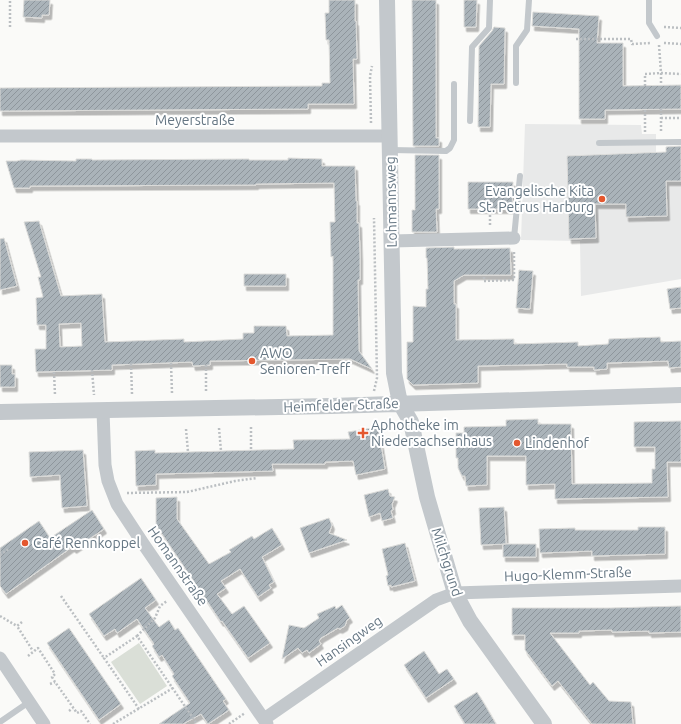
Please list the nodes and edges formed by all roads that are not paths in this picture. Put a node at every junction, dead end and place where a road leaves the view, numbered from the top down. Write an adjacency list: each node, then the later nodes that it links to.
1 (387, 0): 11 (street, Lohmannsweg)
2 (490, 0): 8 (lane)
3 (529, 0): 6 (lane)
4 (649, 0): 5 (lane)
5 (657, 36)
6 (516, 83)
7 (454, 84): 11 (lane)
8 (470, 121)
9 (0, 136): 11 (street, Meyerstraße)
10 (681, 142): 12 (lane)
11 (389, 143): 15 (street, Lohmannsweg)
12 (599, 143)
13 (520, 176): 14 (lane)
14 (514, 238): 15 (street)
15 (392, 241): 17 (street, Lohmannsweg)
16 (681, 396): 17 (street, Heimfelder Straße)
17 (400, 403): 18 (street, Heimfelder Straße); 21 (street, Milchgrund)
18 (103, 411): 19 (street, Heimfelder Straße); 25 (street, Homannstraße)
19 (0, 412)
20 (681, 586): 21 (street, Hugo-Klemm-Straße)
21 (455, 593): 25 (street, Hansingweg); 27 (street, Milchgrund)
22 (0, 658): 23 (street)
23 (30, 702): 24 (lane); 26 (street)
24 (0, 722)
25 (266, 722)
26 (44, 724)
27 (544, 724)

